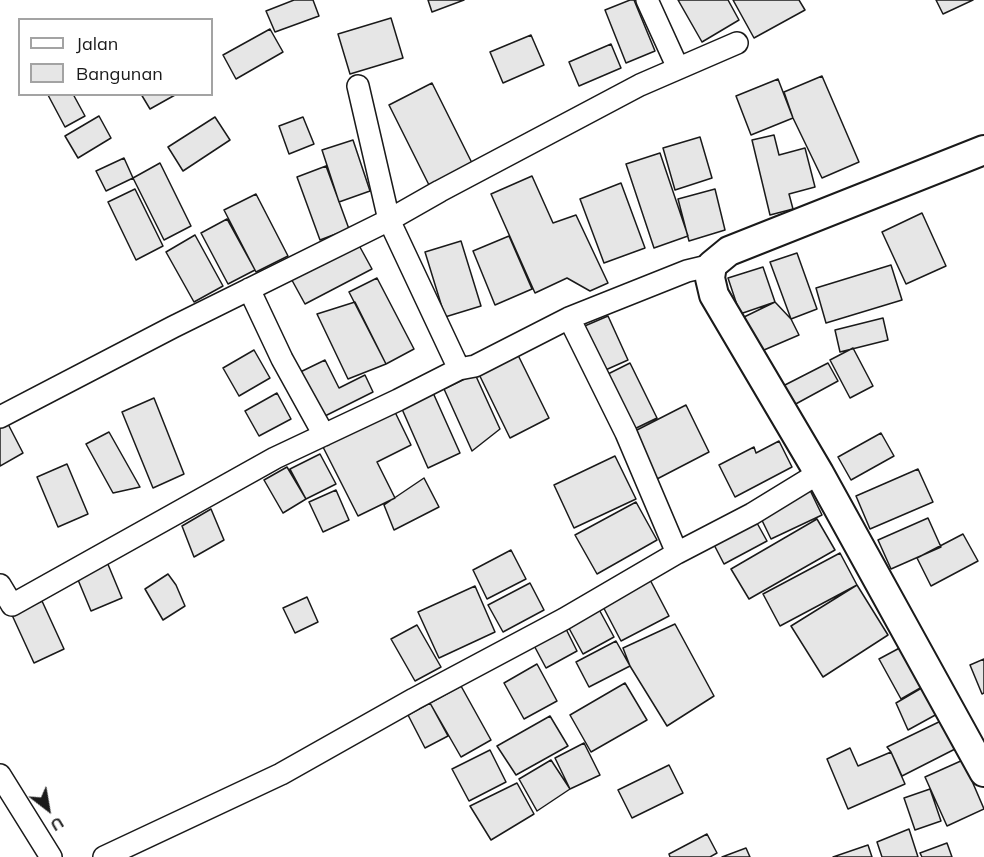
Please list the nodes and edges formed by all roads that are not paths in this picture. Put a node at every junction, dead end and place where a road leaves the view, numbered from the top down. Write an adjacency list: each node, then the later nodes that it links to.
1 (647, 0): 3 (street)
2 (737, 43): 3 (street)
3 (678, 68): 6 (street)
4 (358, 86): 6 (street)
5 (984, 150): 7 (street)
6 (389, 220): 8 (street); 10 (street)
7 (712, 265): 9 (street); 13 (street)
8 (249, 289): 11 (street); 12 (street)
9 (569, 318): 10 (street); 14 (street)
10 (459, 369): 12 (street)
11 (0, 416)
12 (324, 435): 16 (street)
13 (819, 473): 14 (street); 17 (street)
14 (677, 553): 20 (street)
15 (0, 585): 16 (street)
16 (6, 608)
17 (984, 772)
18 (0, 775): 19 (street)
19 (51, 857)
20 (104, 857)

